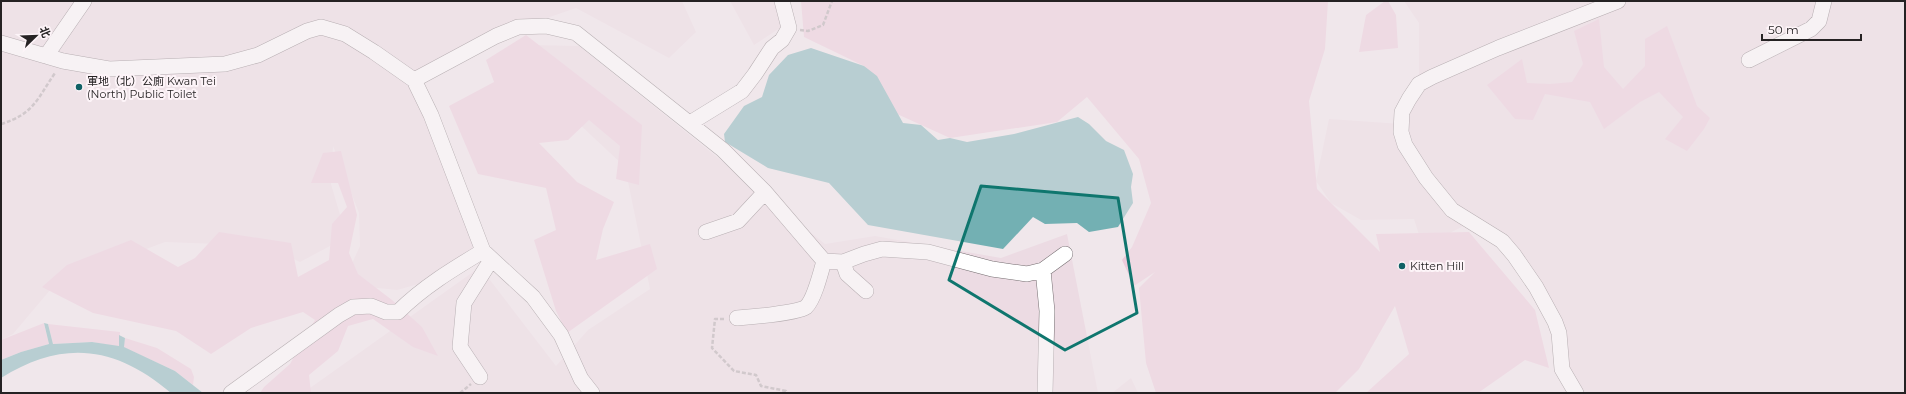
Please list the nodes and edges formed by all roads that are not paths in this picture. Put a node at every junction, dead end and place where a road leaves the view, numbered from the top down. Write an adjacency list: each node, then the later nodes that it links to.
1 (84, 1): 6 (street)
2 (782, 1): 9 (street)
3 (1618, 1): 23 (street)
4 (1824, 1): 7 (street)
5 (1, 43): 6 (street)
6 (46, 56): 8 (street)
7 (1749, 60)
8 (414, 80): 9 (street); 13 (street)
9 (690, 123): 10 (street)
10 (765, 192): 11 (street); 14 (street)
11 (706, 232)
12 (1065, 254): 16 (street)
13 (487, 256): 19 (street); 20 (street); 21 (street)
14 (824, 262): 15 (street); 18 (street)
15 (843, 262): 16 (street); 17 (street)
16 (1043, 270): 22 (street)
17 (866, 291)
18 (736, 318)
19 (480, 376)
20 (231, 393)
21 (592, 393)
22 (1045, 393)
23 (1576, 393)

